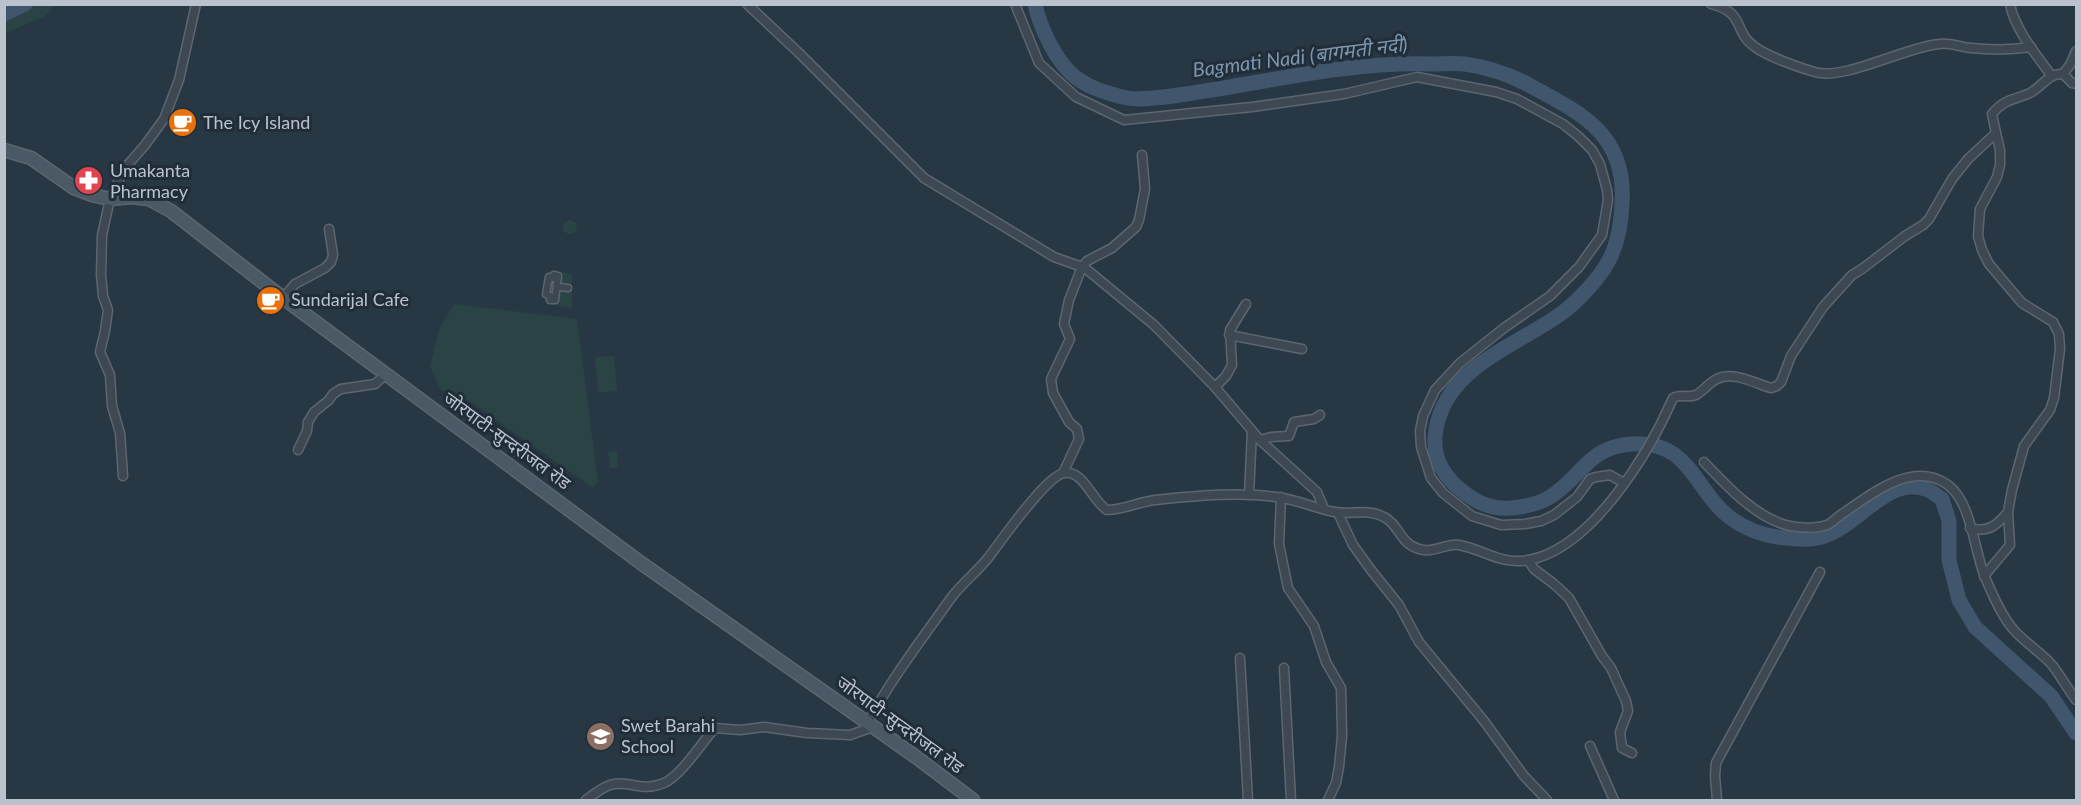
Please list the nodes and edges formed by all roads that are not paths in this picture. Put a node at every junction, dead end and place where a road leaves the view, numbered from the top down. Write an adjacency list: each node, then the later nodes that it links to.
1 (196, 4): 14 (street)
2 (747, 4): 16 (street)
3 (1016, 4): 30 (street)
4 (1711, 4): 6 (street)
5 (2010, 4): 6 (street)
6 (2031, 47): 9 (street)
7 (2076, 51): 8 (street)
8 (2063, 74): 9 (street); 10 (street)
9 (2050, 75): 11 (street)
10 (2076, 84)
11 (1996, 133): 30 (street); 34 (street)
12 (4, 150): 14 (main road, जोरपाटी-सुन्दरीजल रोड)
13 (1142, 155): 16 (street)
14 (110, 200): 17 (main road, जोरपाटी-सुन्दरीजल रोड); 29 (street)
15 (329, 229): 17 (street)
16 (1082, 267): 22 (street); 28 (street)
17 (283, 298): 21 (main road, जोरपाटी-सुन्दरीजल रोड)
18 (1246, 304): 19 (street)
19 (1229, 335): 20 (street); 22 (street)
20 (1302, 349)
21 (386, 374): 26 (street); 43 (main road, जोरपाटी-सुन्दरीजल रोड)
22 (1215, 387): 24 (street)
23 (1320, 416): 25 (street)
24 (1252, 431): 25 (street); 31 (street)
25 (1260, 440): 33 (street)
26 (298, 450)
27 (1704, 462): 36 (street)
28 (1063, 473): 31 (street); 43 (street)
29 (123, 476)
30 (1624, 483): 37 (street)
31 (1249, 495): 32 (street)
32 (1281, 497): 33 (street); 50 (street)
33 (1324, 509): 35 (street)
34 (2008, 512): 36 (street); 39 (street)
35 (1338, 513): 37 (street); 51 (street)
36 (1970, 528): 39 (street)
37 (1528, 560): 45 (street)
38 (1820, 572): 53 (street)
39 (1984, 576): 42 (street)
40 (1240, 658): 48 (street)
41 (1284, 668): 49 (street)
42 (2076, 700)
43 (870, 725): 46 (street); 47 (main road, जोरपाटी-सुन्दरीजल रोड)
44 (1590, 746): 52 (street)
45 (1632, 753)
46 (586, 801)
47 (973, 801)
48 (1248, 801)
49 (1291, 801)
50 (1328, 801)
51 (1547, 801)
52 (1614, 801)
53 (1717, 801)

